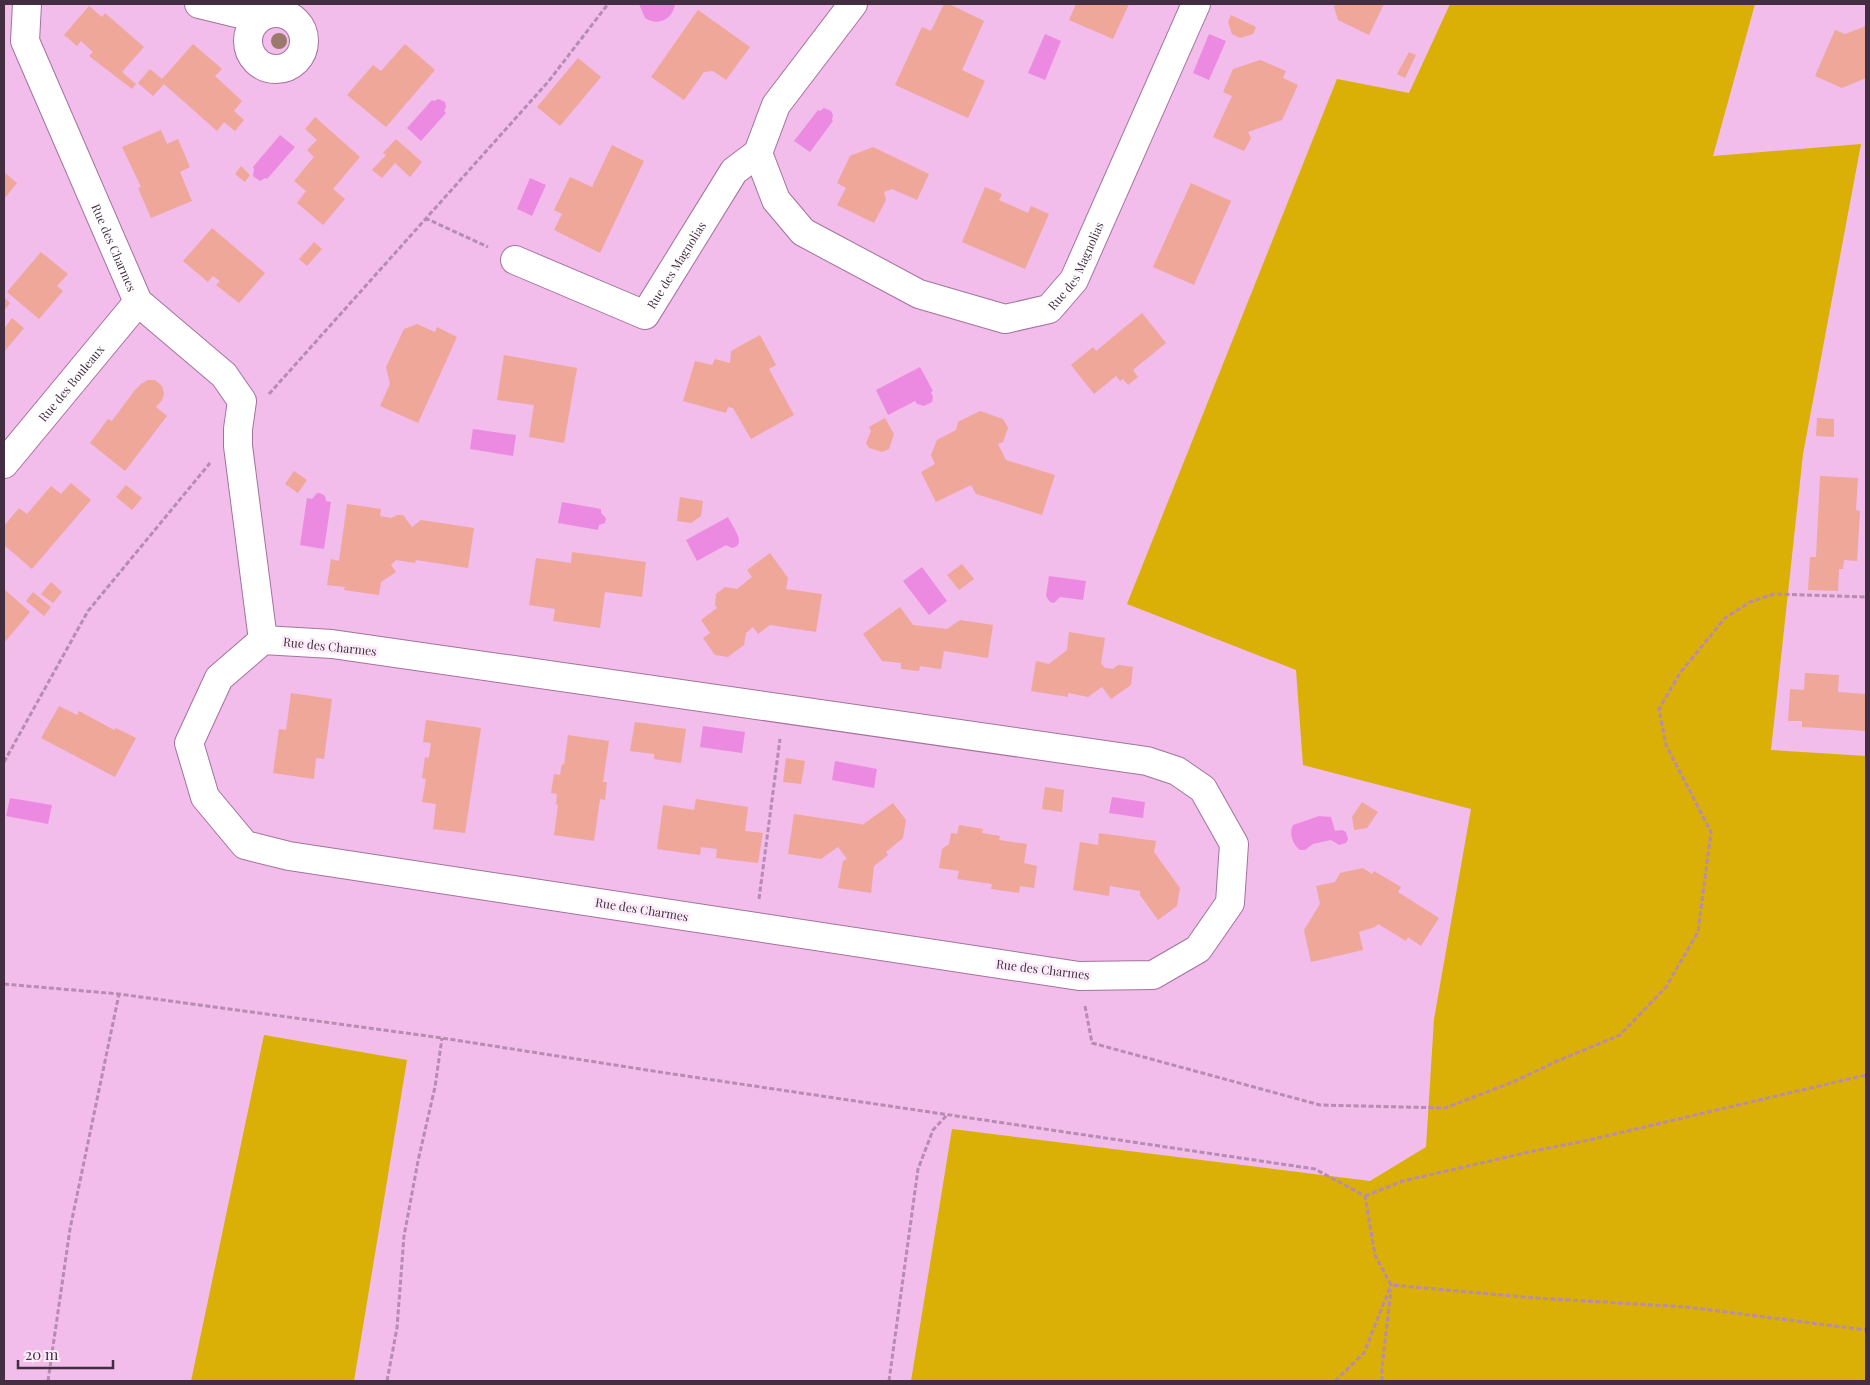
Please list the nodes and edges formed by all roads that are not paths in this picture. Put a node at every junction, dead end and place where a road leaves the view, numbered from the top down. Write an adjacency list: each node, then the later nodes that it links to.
1 (27, 4): 8 (street, Rue des Charmes)
2 (199, 4): 5 (street)
3 (853, 4): 6 (street)
4 (1196, 4): 6 (street, Rue des Magnolias)
5 (256, 21)
6 (758, 153): 7 (street, Rue des Magnolias)
7 (515, 260)
8 (138, 302): 9 (street, Rue des Bouleaux); 10 (street, Rue des Charmes)
9 (4, 464)
10 (263, 640): 10 (street, Rue des Charmes)

